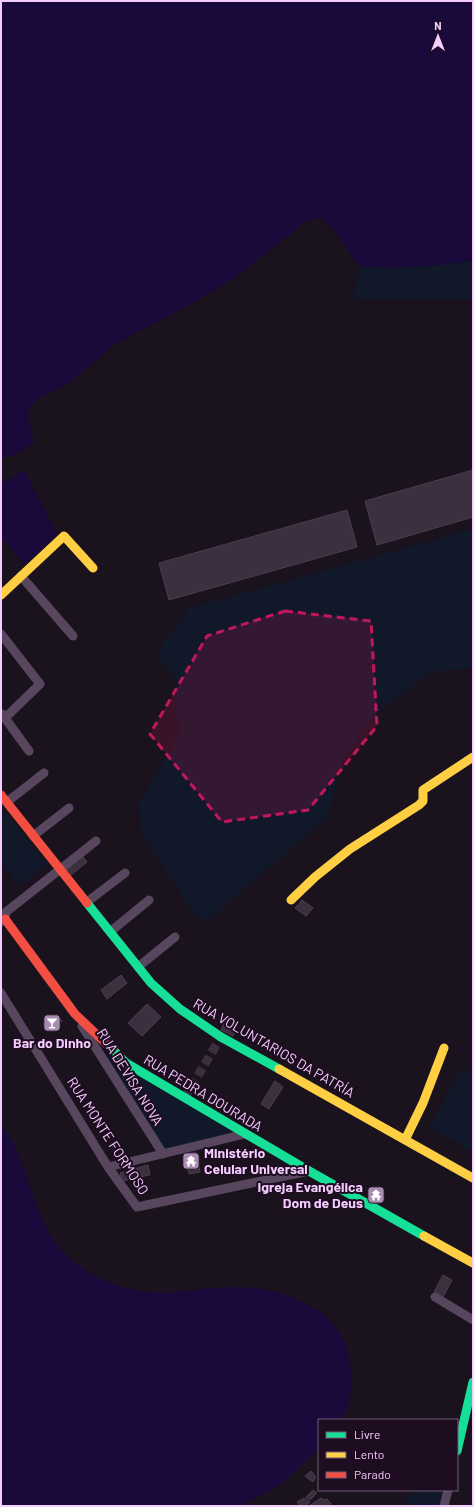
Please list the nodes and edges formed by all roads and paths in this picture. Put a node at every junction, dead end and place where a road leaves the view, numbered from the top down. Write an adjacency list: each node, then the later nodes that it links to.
1 (93, 568): 2 (street)
2 (21, 576): 3 (street); 5 (street)
3 (1, 595)
4 (1, 634): 6 (street)
5 (73, 636)
6 (3, 716): 7 (street)
7 (29, 751)
8 (473, 757): 17 (street)
9 (44, 773): 10 (street)
10 (4, 799): 12 (street, RUA VOLUNTARIOS DA PATRÍA)
11 (69, 808): 12 (street)
12 (33, 836): 14 (street, RUA VOLUNTARIOS DA PATRÍA)
13 (96, 840): 14 (street)
14 (60, 869): 18 (street, RUA VOLUNTARIOS DA PATRÍA); 19 (street)
15 (125, 873): 18 (street)
16 (149, 900): 20 (street)
17 (291, 900)
18 (87, 902): 20 (street, RUA VOLUNTARIOS DA PATRÍA)
19 (3, 920): 24 (street, RUA PEDRA DOURADA)
20 (110, 932): 22 (street, RUA VOLUNTARIOS DA PATRÍA)
21 (175, 937): 22 (street)
22 (138, 967): 27 (street, RUA VOLUNTARIOS DA PATRÍA)
23 (1, 993): 29 (street, RUA MONTE FORMOSO)
24 (75, 1014): 26 (street, RUA PEDRA DOURADA); 28 (street, RUA DEVISA NOVA)
25 (444, 1048): 27 (street)
26 (245, 1134): 28 (street); 30 (street, RUA PEDRA DOURADA)
27 (405, 1140): 31 (street, RUA VOLUNTARIOS DA PATRÍA)
28 (163, 1154): 29 (street)
29 (108, 1167): 30 (street, RUA MONTE FORMOSO)
30 (309, 1171): 32 (street, RUA PEDRA DOURADA)
31 (473, 1178)
32 (473, 1263)
33 (435, 1297): 34 (street)
34 (473, 1320)
35 (472, 1384): 36 (street)
36 (458, 1447)
37 (448, 1491): 38 (street)
38 (444, 1506)

